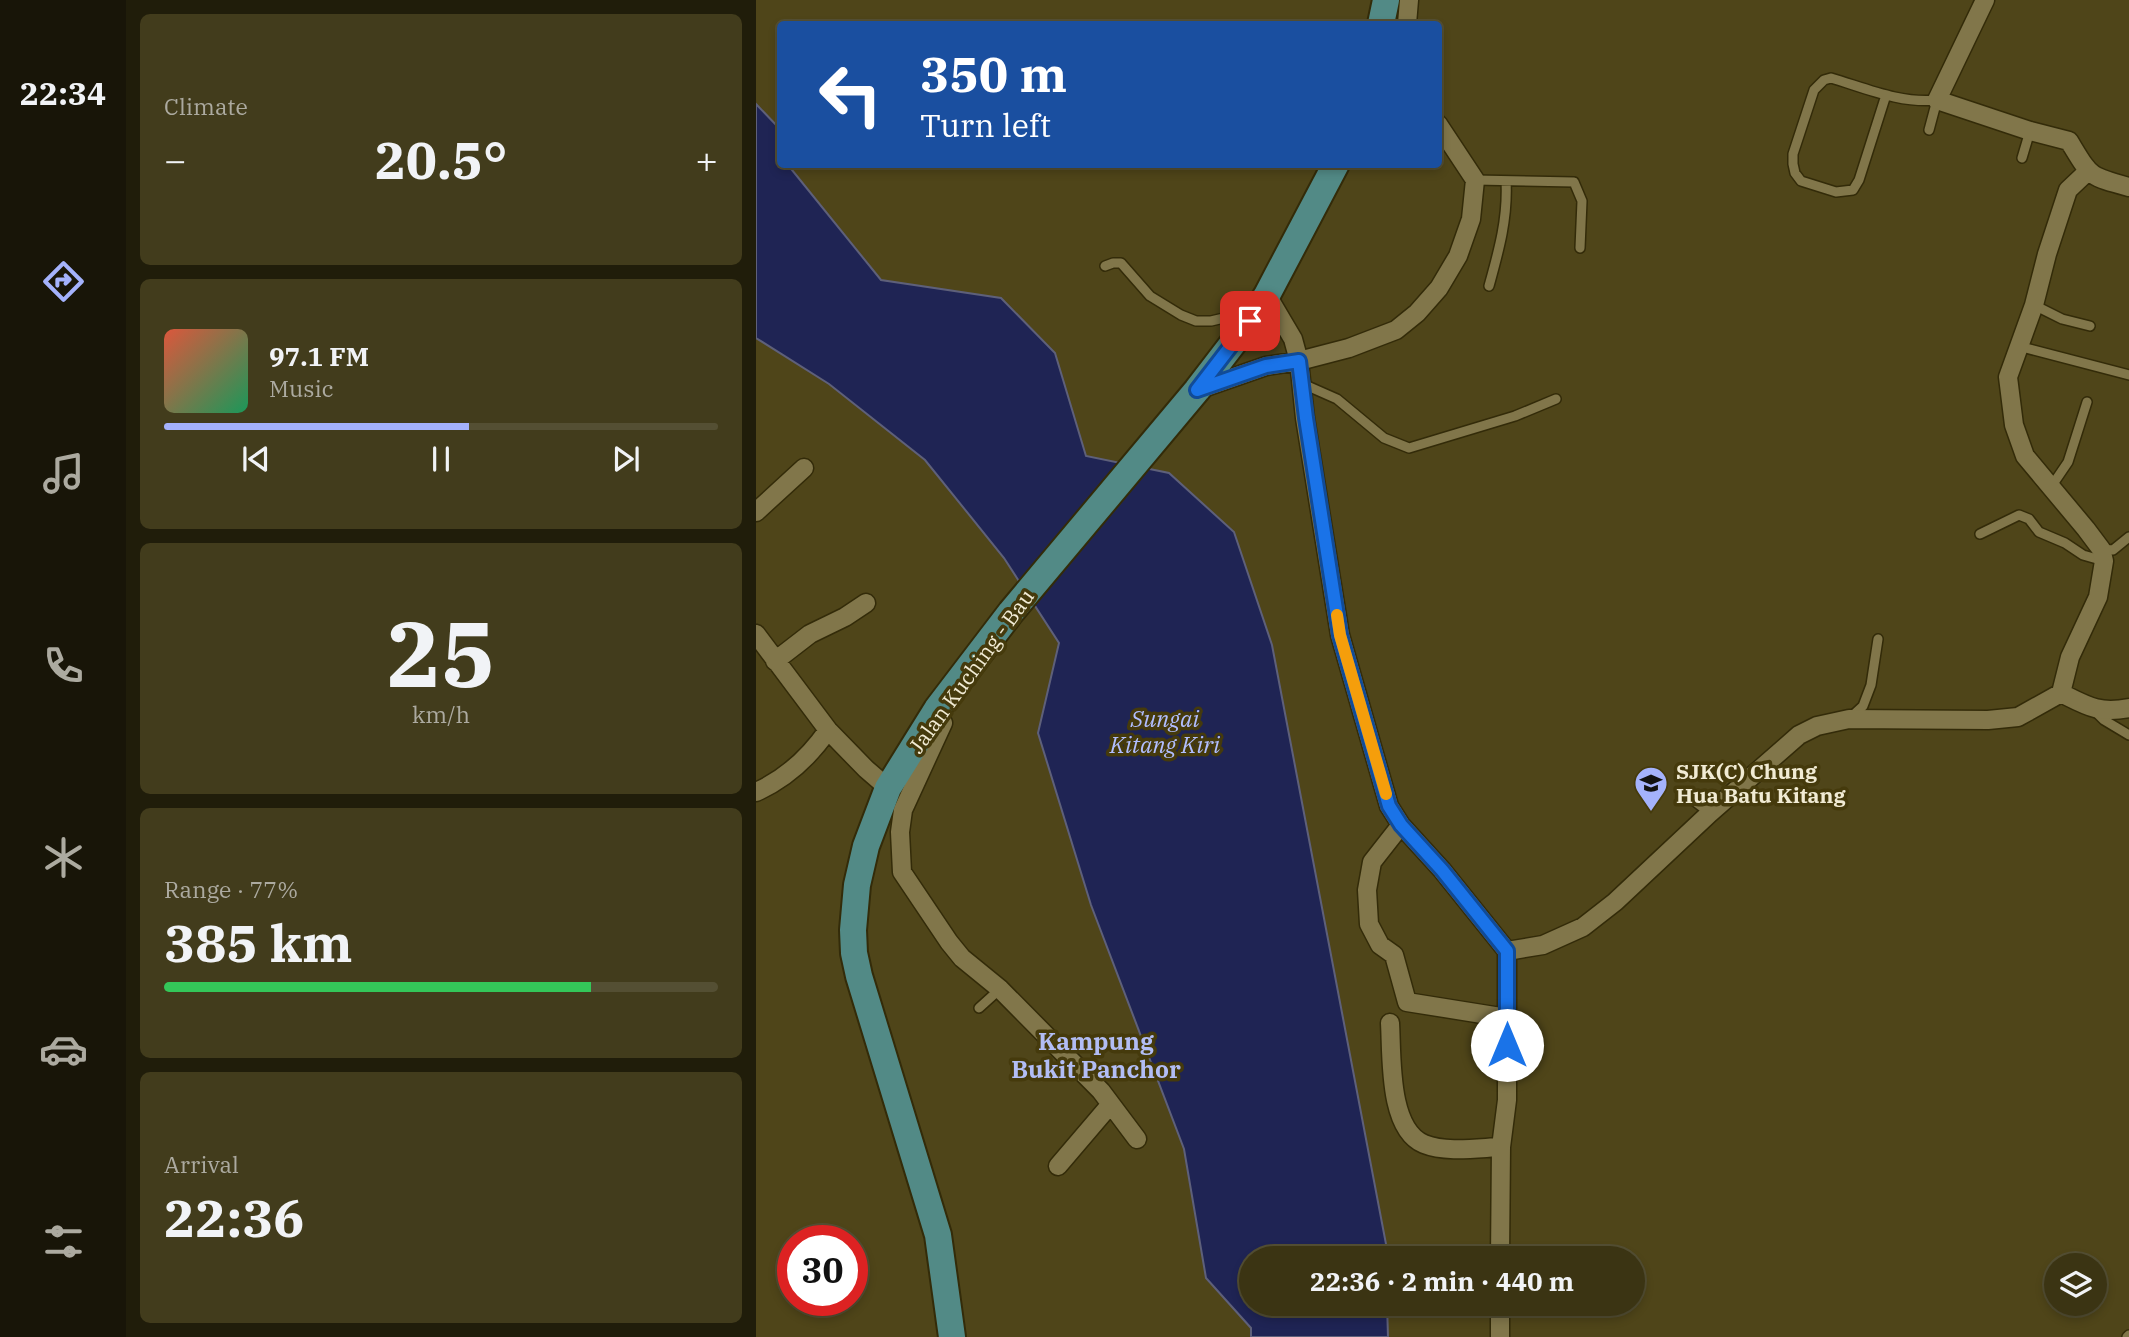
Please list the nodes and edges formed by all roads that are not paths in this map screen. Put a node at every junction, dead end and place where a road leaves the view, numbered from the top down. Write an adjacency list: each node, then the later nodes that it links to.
1 (1385, 0): 4 (main road)
2 (1409, 0): 5 (street)
3 (1985, 0): 7 (street)
4 (1382, 21)
5 (1408, 21)
6 (1886, 94): 6 (lane); 7 (lane)
7 (1937, 100): 9 (lane); 10 (street)
8 (1442, 130): 14 (street)
9 (1929, 130)
10 (2030, 131): 11 (lane); 13 (street)
11 (2022, 158)
12 (1334, 168): 20 (main road, Jalan Kuching - Bau)
13 (2087, 172): 16 (street); 21 (street)
14 (1475, 180): 15 (lane); 25 (street)
15 (1506, 181): 17 (lane); 19 (lane)
16 (2129, 187)
17 (1580, 248)
18 (1105, 266): 22 (lane)
19 (1489, 286)
20 (1267, 295): 22 (main road, Jalan Kuching - Bau); 25 (street)
21 (2034, 304): 23 (lane); 24 (street)
22 (1250, 321): 28 (main road, Jalan Kuching - Bau)
23 (2090, 326)
24 (2018, 346): 26 (lane); 32 (street)
25 (1299, 361): 27 (street); 28 (street)
26 (2129, 375)
27 (1303, 384): 29 (lane); 52 (street)
28 (1197, 390): 43 (main road, Jalan Kuching - Bau)
29 (1556, 399)
30 (2087, 402): 32 (lane)
31 (804, 468): 33 (street)
32 (2051, 487): 36 (street)
33 (756, 512)
34 (1980, 534): 36 (lane)
35 (2129, 537): 36 (lane)
36 (2103, 555): 41 (street)
37 (866, 603): 40 (street)
38 (756, 634): 40 (street)
39 (1878, 639): 45 (lane)
40 (775, 661): 46 (street)
41 (2060, 693): 44 (street); 45 (street)
42 (2129, 708): 44 (street)
43 (937, 709): 48 (main road, Jalan Kuching - Bau); 54 (street)
44 (2093, 709): 47 (lane)
45 (1849, 719): 51 (street)
46 (828, 730): 48 (street); 49 (street)
47 (2129, 735)
48 (888, 789): 64 (main road, Jalan Kuching - Bau)
49 (756, 792)
50 (1689, 797): 51 (lane)
51 (1710, 813): 53 (street)
52 (1401, 825): 53 (street); 56 (street)
53 (1507, 951): 56 (street)
54 (1000, 989): 55 (lane); 58 (street)
55 (979, 1008)
56 (1507, 1018): 60 (street)
57 (1390, 1023): 60 (street)
58 (1111, 1105): 59 (street); 61 (street)
59 (1137, 1139)
60 (1501, 1147): 62 (street)
61 (1058, 1166)
62 (1500, 1246)
63 (1500, 1316): 65 (street)
64 (952, 1337)
65 (1500, 1337)

